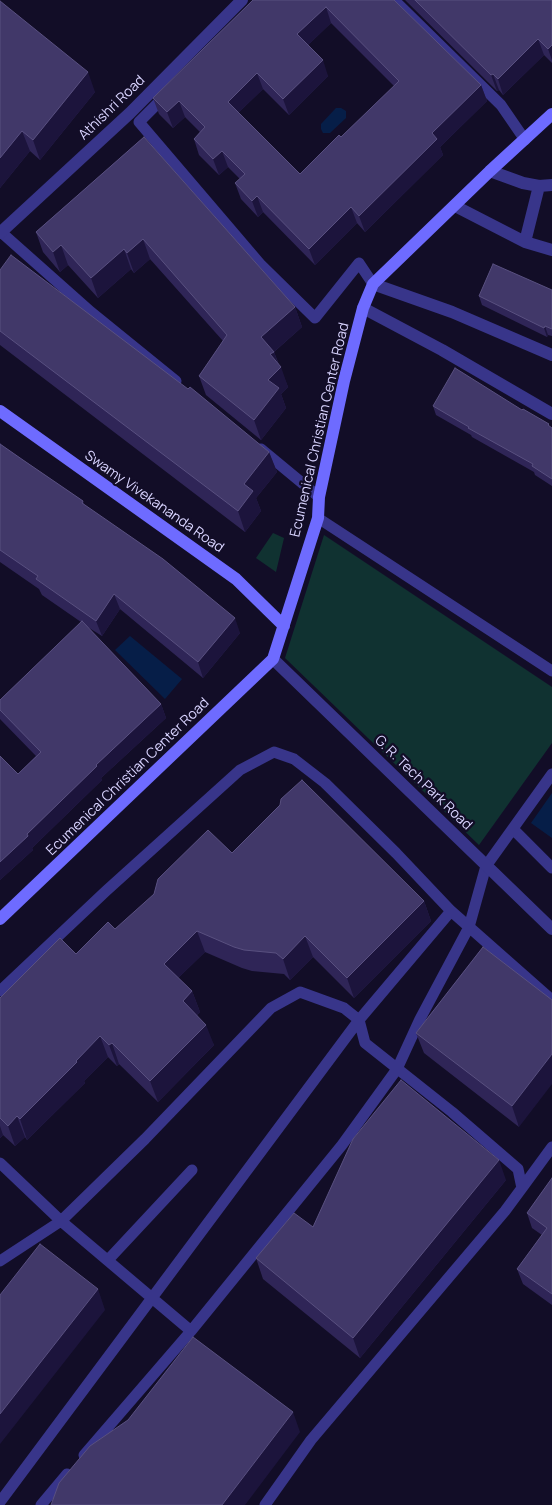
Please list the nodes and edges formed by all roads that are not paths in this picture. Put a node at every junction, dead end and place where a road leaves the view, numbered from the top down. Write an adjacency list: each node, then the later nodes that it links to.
1 (242, 0): 10 (street, Athishri Road)
2 (394, 0): 5 (lane)
3 (173, 88): 13 (lane)
4 (552, 114): 5 (street, Ecumenical Christian Center Road)
5 (525, 140): 6 (street, Ecumenical Christian Center Road)
6 (490, 171): 8 (street); 9 (street, Ecumenical Christian Center Road)
7 (552, 185): 8 (street)
8 (539, 186): 11 (street)
9 (454, 206): 11 (street); 13 (street, Ecumenical Christian Center Road)
10 (0, 232): 16 (lane)
11 (525, 242): 12 (street)
12 (552, 250)
13 (374, 284): 14 (street, Ecumenical Christian Center Road); 15 (street)
14 (364, 308): 18 (street); 20 (street, Ecumenical Christian Center Road)
15 (552, 355)
16 (182, 386)
17 (0, 411): 22 (street, Swamy Vivekananda Road)
18 (552, 414)
19 (251, 442): 20 (lane)
20 (319, 497): 21 (street, Ecumenical Christian Center Road)
21 (318, 518): 22 (street, Ecumenical Christian Center Road); 24 (lane)
22 (284, 626): 23 (street, Ecumenical Christian Center Road)
23 (273, 659): 27 (street, G. R. Tech Park Road); 30 (street, Ecumenical Christian Center Road)
24 (552, 671)
25 (552, 774): 26 (lane)
26 (513, 829): 27 (lane); 28 (lane)
27 (486, 866): 31 (lane); 32 (street, G. R. Tech Park Road)
28 (552, 868)
29 (451, 911): 31 (lane); 33 (lane); 35 (lane)
30 (0, 920)
31 (469, 927): 34 (lane); 36 (lane)
32 (552, 929)
33 (0, 991)
34 (552, 1000)
35 (359, 1020): 36 (lane); 41 (lane); 44 (lane)
36 (397, 1069): 40 (lane); 45 (lane)
37 (552, 1147): 40 (lane)
38 (0, 1163): 41 (lane)
39 (192, 1170): 42 (lane)
40 (522, 1188): 48 (lane)
41 (61, 1221): 42 (lane); 43 (lane)
42 (108, 1260): 44 (lane)
43 (0, 1261)
44 (152, 1298): 45 (lane); 46 (lane)
45 (191, 1331): 47 (lane)
46 (0, 1502)
47 (41, 1505)
48 (265, 1505)

